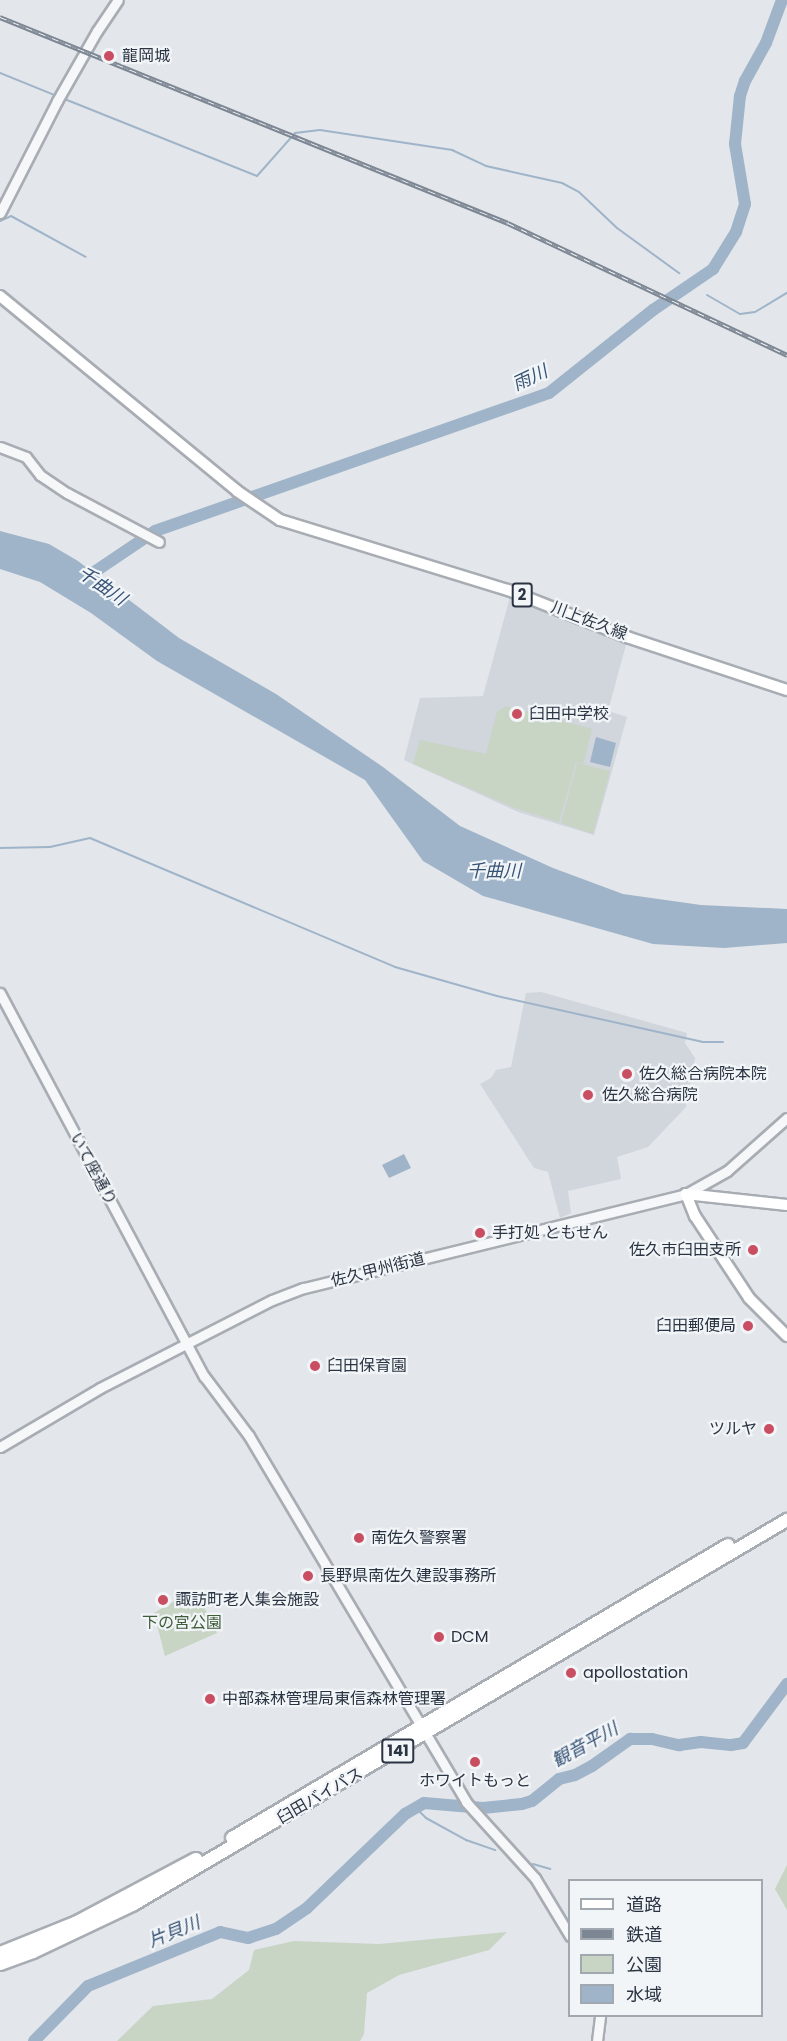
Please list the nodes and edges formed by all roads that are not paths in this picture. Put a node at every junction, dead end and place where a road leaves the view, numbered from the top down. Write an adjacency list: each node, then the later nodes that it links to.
1 (118, 0): 2 (street)
2 (0, 213)
3 (0, 296): 6 (main road, 川上佐久線 / 2)
4 (0, 447): 5 (street)
5 (159, 542)
6 (787, 690)
7 (0, 993): 12 (street, いて座通り)
8 (787, 1118): 9 (street)
9 (686, 1194): 10 (main road, 佐久甲州街道); 11 (main road); 12 (street, 佐久甲州街道)
10 (787, 1205)
11 (787, 1336)
12 (188, 1344): 13 (street, 佐久甲州街道); 16 (street, いて座通り)
13 (0, 1447)
14 (787, 1511): 16 (highway, 臼田バイパス / 141)
15 (787, 1520): 16 (highway, 臼田バイパス / 141)
16 (424, 1730): 17 (street, いて座通り); 18 (highway, 臼田バイパス / 141); 19 (highway, 臼田バイパス / 141)
17 (568, 1933)
18 (0, 1953)
19 (0, 1964)
20 (600, 2017): 21 (street)
21 (597, 2041)

